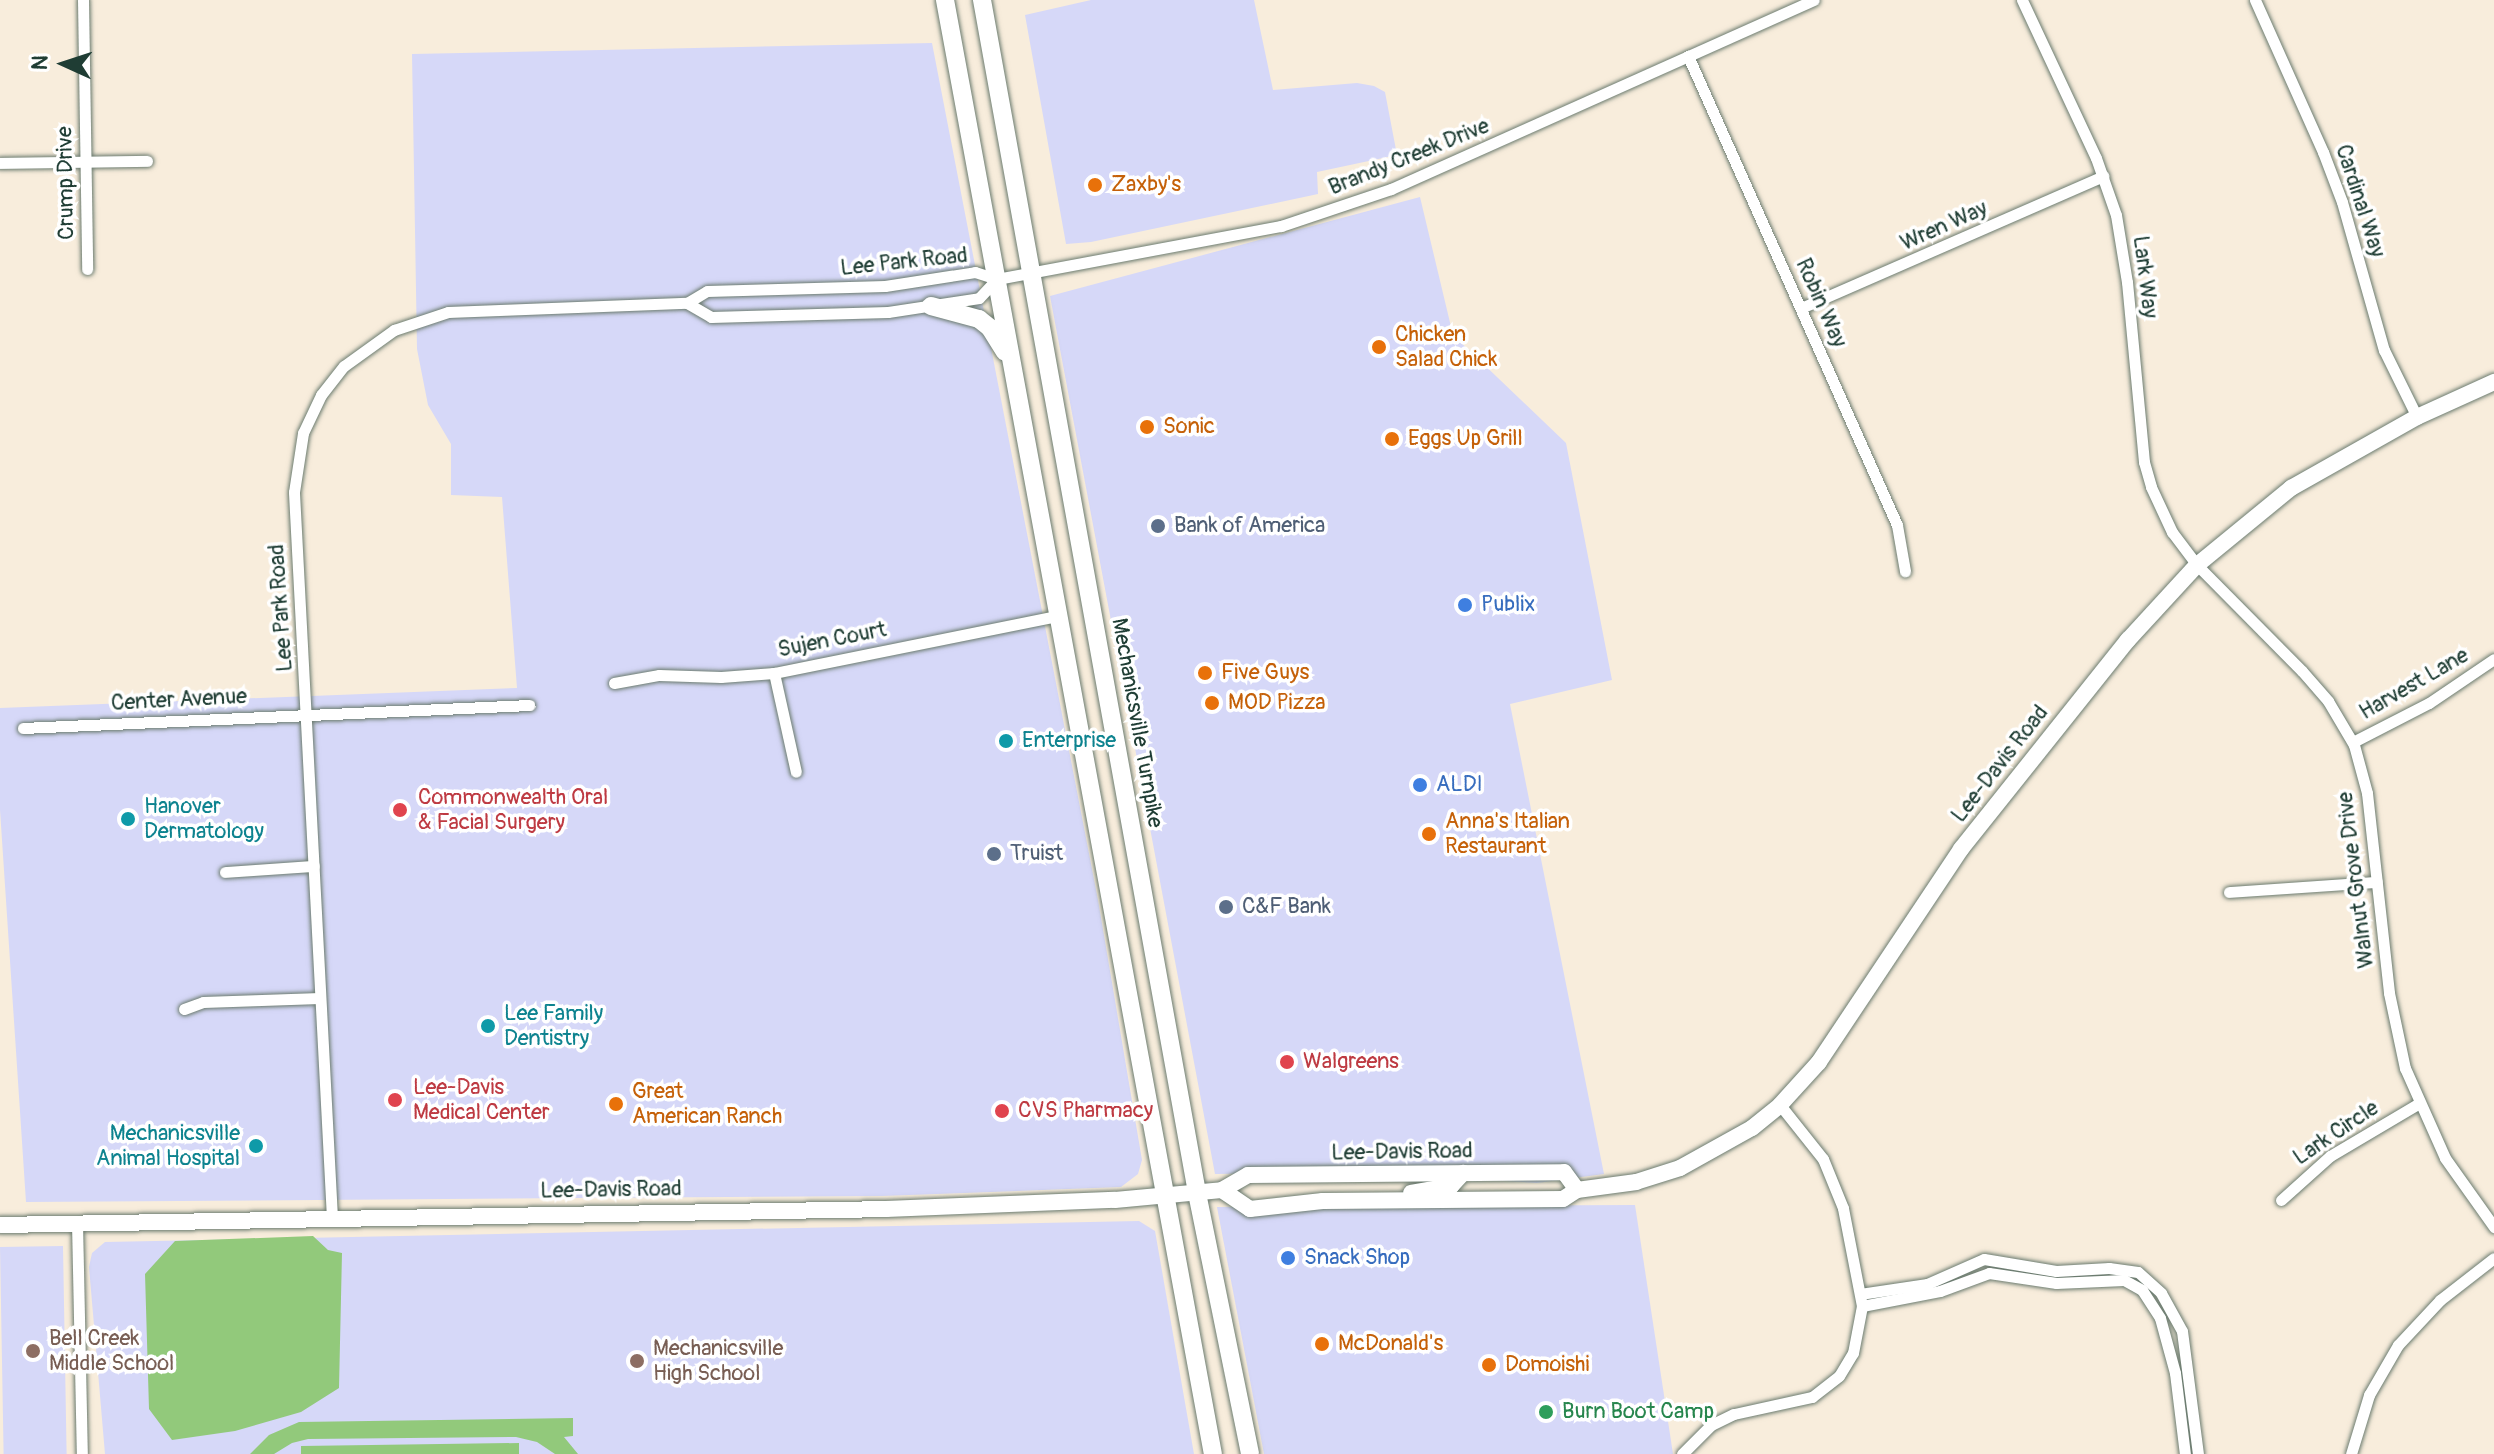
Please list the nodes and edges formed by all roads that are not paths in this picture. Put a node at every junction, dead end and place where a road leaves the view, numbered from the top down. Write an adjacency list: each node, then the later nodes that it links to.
1 (83, 0): 9 (street, Crump Drive)
2 (945, 0): 14 (highway)
3 (982, 0): 13 (highway, Mechanicsville Turnpike)
4 (1814, 0): 7 (street, Brandy Creek Drive)
5 (2022, 0): 11 (street, Lark Way)
6 (2255, 0): 20 (street, Cardinal Way)
7 (1688, 56): 13 (street, Brandy Creek Drive); 17 (street, Robin Way)
8 (147, 161): 9 (street)
9 (87, 162): 10 (street); 12 (street, Crump Drive)
10 (0, 163)
11 (2103, 176): 17 (street, Wren Way); 21 (street, Lark Way)
12 (87, 269)
13 (1030, 274): 14 (street, Brandy Creek Drive); 43 (highway, Mechanicsville Turnpike)
14 (997, 279): 15 (street, Lee Park Road); 16 (street, Lee Park Road); 18 (highway)
15 (687, 303): 16 (street, Lee Park Road); 28 (street, Lee Park Road)
16 (931, 306): 18 (highway)
17 (1801, 308): 22 (street, Robin Way)
18 (1013, 368): 23 (highway)
19 (2494, 382): 20 (main road, Lee-Davis Road)
20 (2417, 417): 21 (main road, Lee-Davis Road)
21 (2197, 565): 30 (street, Walnut Grove Drive); 39 (main road, Lee-Davis Road)
22 (1905, 571)
23 (1056, 616): 25 (street, Sujen Court); 44 (highway)
24 (2494, 659): 30 (street, Harvest Lane)
25 (774, 673): 26 (street, Sujen Court); 31 (street)
26 (614, 683)
27 (529, 705): 28 (street, Center Avenue)
28 (308, 714): 29 (street, Center Avenue); 32 (street, Lee Park Road)
29 (23, 728)
30 (2353, 742): 34 (street, Walnut Grove Drive)
31 (796, 772)
32 (314, 866): 33 (street); 36 (street, Lee Park Road)
33 (225, 872)
34 (2377, 882): 35 (street); 38 (street, Walnut Grove Drive)
35 (2229, 892)
36 (320, 998): 37 (street); 47 (street, Lee Park Road)
37 (184, 1009)
38 (2418, 1104): 45 (street, Lark Circle); 50 (street, Walnut Grove Drive)
39 (1780, 1105): 42 (main road, Lee-Davis Road); 52 (street)
40 (1463, 1173): 41 (main road, Lee-Davis Road); 42 (main road, Lee-Davis Road); 46 (main road)
41 (1222, 1190): 43 (main road, Lee-Davis Road); 46 (main road, Lee-Davis Road)
42 (1577, 1190): 46 (main road, Lee-Davis Road)
43 (1197, 1193): 44 (main road, Lee-Davis Road); 55 (highway, Mechanicsville Turnpike)
44 (1165, 1196): 47 (main road, Lee-Davis Road); 54 (highway)
45 (2281, 1200)
46 (1380, 1201)
47 (332, 1218): 48 (main road, Lee-Davis Road)
48 (77, 1222): 49 (main road, Lee-Davis Road); 53 (street)
49 (0, 1225)
50 (2494, 1227)
51 (2494, 1258): 59 (street)
52 (1861, 1300): 56 (street); 57 (street); 58 (street)
53 (82, 1454)
54 (1213, 1454)
55 (1250, 1454)
56 (1682, 1454)
57 (2185, 1454)
58 (2198, 1454)
59 (2351, 1454)

